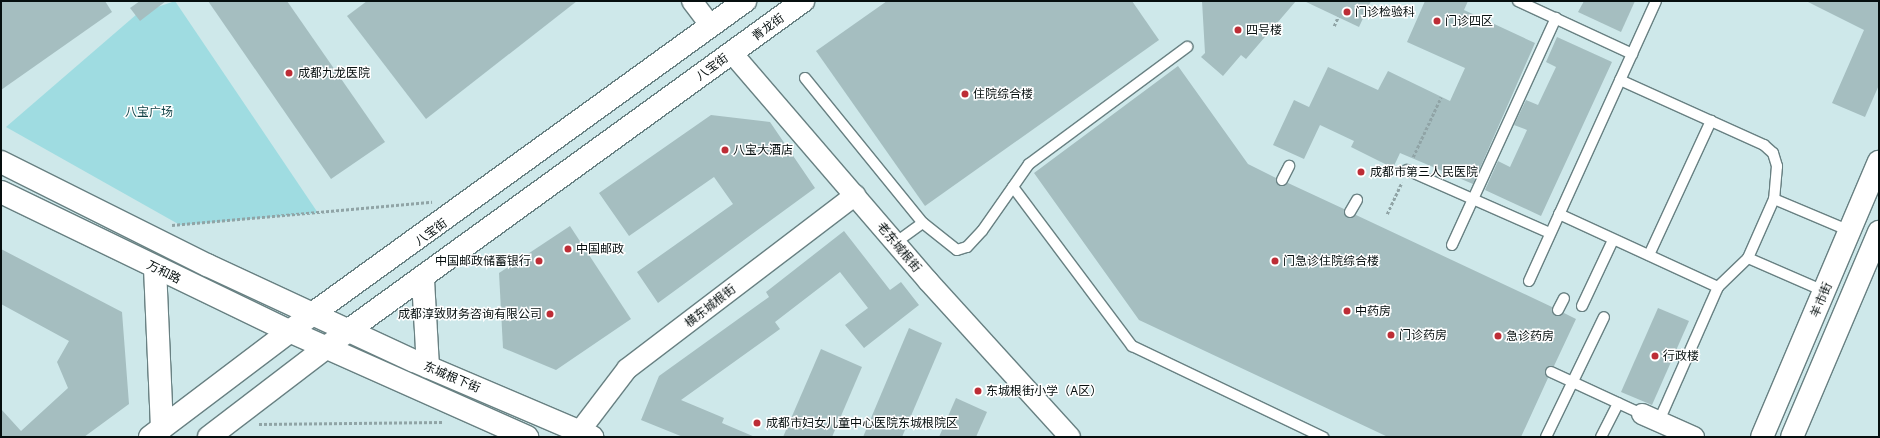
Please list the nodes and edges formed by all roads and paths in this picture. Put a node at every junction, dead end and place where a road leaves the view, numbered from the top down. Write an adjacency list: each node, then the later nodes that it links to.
1 (692, 1): 8 (street)
2 (745, 1): 8 (main road)
3 (803, 1): 11 (main road, 青龙街)
4 (1518, 1): 7 (lane)
5 (1656, 1): 12 (lane)
6 (1338, 17): 9 (path)
7 (1556, 18): 12 (lane); 25 (lane)
8 (711, 26): 50 (main road, 八宝街)
9 (1334, 26)
10 (1187, 47): 22 (lane)
11 (732, 53): 24 (street, 老东城根街); 43 (main road, 八宝街)
12 (1632, 54): 14 (lane)
13 (805, 78): 32 (lane)
14 (1620, 80): 16 (lane); 31 (lane)
15 (1441, 97): 20 (path)
16 (1711, 121): 26 (lane); 40 (lane)
17 (1, 162): 50 (main road)
18 (1879, 162): 34 (main road, 羊市街)
19 (1288, 166): 21 (lane)
20 (1407, 170): 25 (lane); 30 (path)
21 (1282, 180)
22 (1013, 186): 32 (lane); 68 (lane)
23 (1, 192): 42 (main road, 万和路)
24 (855, 194): 38 (street, 老东城根街); 64 (street, 横东城根街)
25 (1473, 199): 36 (lane); 39 (lane)
26 (1774, 199): 34 (lane); 41 (lane)
27 (1357, 200): 29 (lane)
28 (437, 201): 33 (path)
29 (1350, 212)
30 (1387, 214)
31 (1559, 214): 36 (lane); 37 (lane)
32 (923, 223): 38 (lane)
33 (166, 225)
34 (1850, 231): 46 (main road, 羊市街)
35 (1879, 232): 73 (main road)
36 (1550, 233): 44 (lane)
37 (1614, 240): 40 (lane); 48 (lane)
38 (895, 243): 67 (street, 老东城根街)
39 (1452, 245)
40 (1649, 255): 45 (lane)
41 (1748, 258): 45 (lane); 46 (lane)
42 (155, 268): 53 (main road, 万和路); 63 (main road)
43 (423, 280): 52 (main road, 八宝街); 55 (main road)
44 (1528, 281)
45 (1718, 287): 61 (lane)
46 (1824, 291): 72 (main road, 羊市街)
47 (1564, 298): 49 (lane)
48 (1582, 306)
49 (1558, 310)
50 (315, 312): 52 (main road, 东城根下街); 53 (main road, 八宝街)
51 (1604, 317): 57 (lane)
52 (349, 330): 54 (main road, 八宝街); 55 (main road, 东城根下街)
53 (289, 331): 54 (main road, 万和路); 63 (main road, 八宝街)
54 (328, 347): 62 (main road, 八宝街); 65 (main road, 东城根下街)
55 (428, 367): 64 (main road, 东城根下街)
56 (1551, 372): 57 (lane)
57 (1573, 382): 58 (lane); 69 (lane)
58 (1618, 403): 59 (lane); 70 (lane)
59 (1642, 414): 61 (street)
60 (453, 422): 62 (path)
61 (1660, 422): 71 (street)
62 (226, 424): 66 (main road, 八宝街)
63 (156, 433)
64 (585, 434)
65 (517, 435)
66 (209, 437)
67 (1070, 437)
68 (1323, 437)
69 (1546, 437)
70 (1601, 437)
71 (1694, 437)
72 (1762, 437)
73 (1792, 437)

